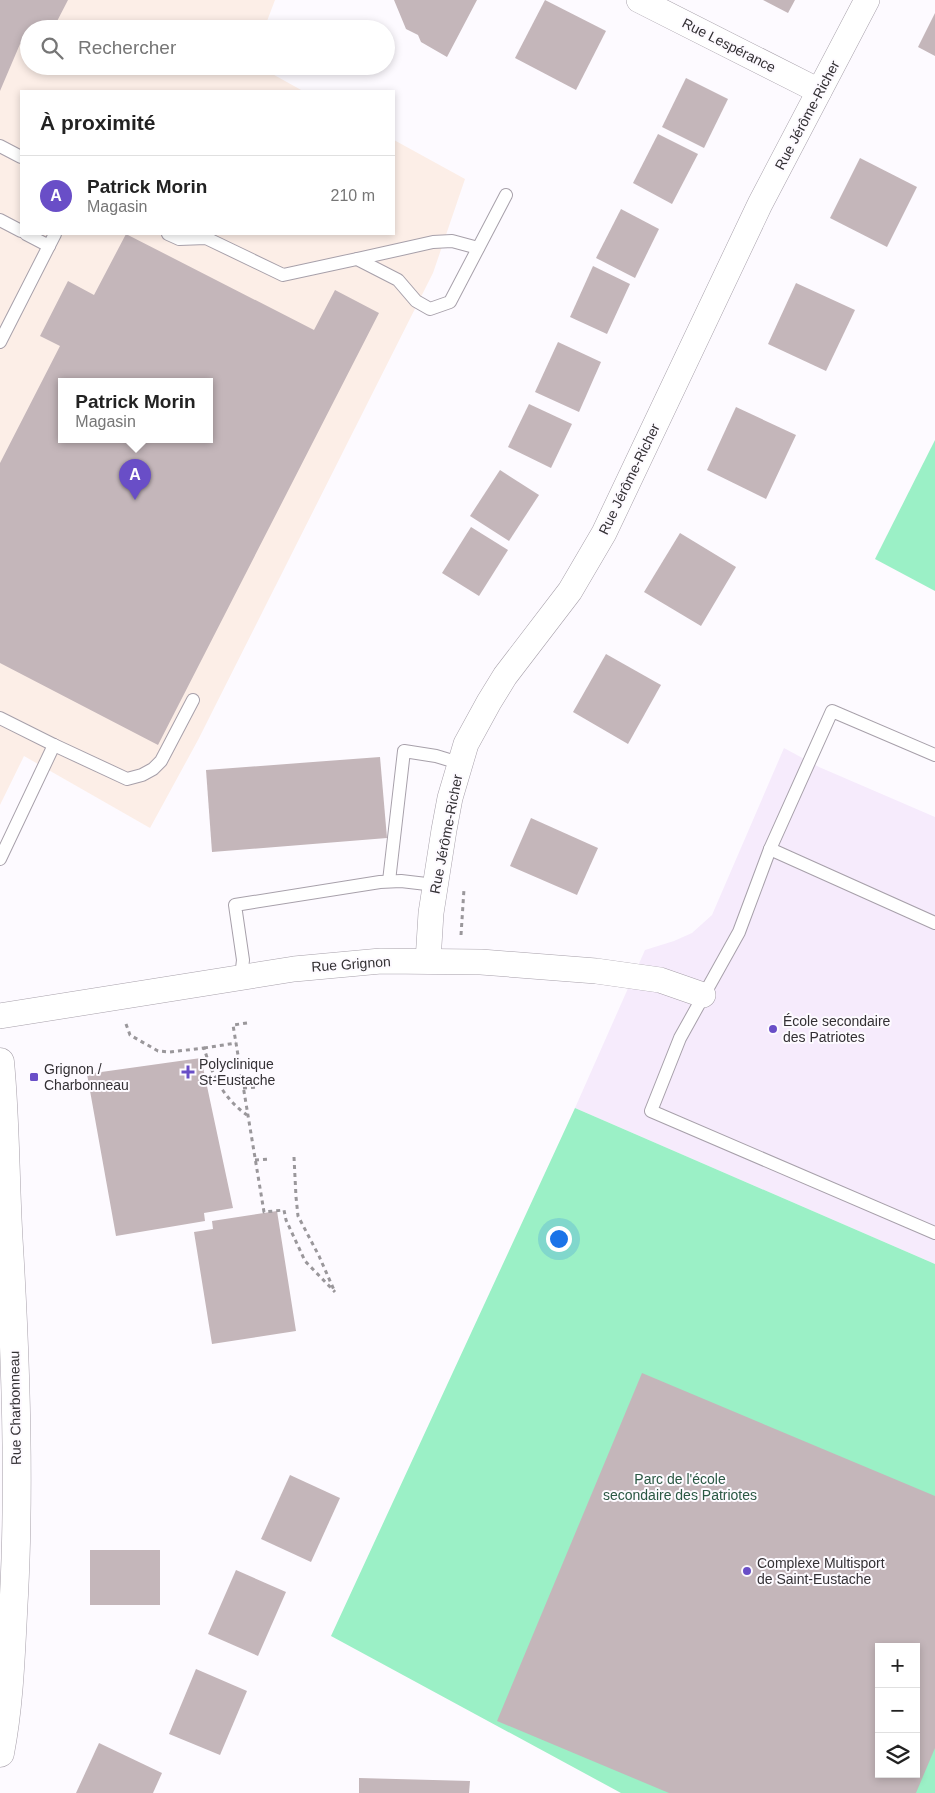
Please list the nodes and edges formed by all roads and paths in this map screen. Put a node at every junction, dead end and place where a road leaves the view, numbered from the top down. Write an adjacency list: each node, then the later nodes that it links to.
1 (639, 0): 3 (street, Rue Lespérance)
2 (867, 0): 3 (street, Rue Jérôme-Richer)
3 (819, 90): 20 (street, Rue Jérôme-Richer)
4 (0, 146): 5 (lane)
5 (20, 156)
6 (506, 195): 13 (lane)
7 (0, 220): 8 (lane)
8 (20, 230)
9 (28, 235): 12 (lane)
10 (54, 235): 12 (lane)
11 (170, 235): 14 (lane)
12 (49, 246): 15 (lane)
13 (478, 248): 14 (lane); 14 (lane)
14 (357, 259)
15 (0, 342)
16 (193, 700): 18 (lane)
17 (0, 718): 18 (lane)
18 (54, 745): 22 (lane)
19 (935, 754): 21 (lane)
20 (459, 762): 23 (lane); 24 (street, Rue Jérôme-Richer)
21 (770, 850): 25 (lane); 28 (lane)
22 (0, 859)
23 (390, 881): 24 (lane); 27 (lane)
24 (435, 886): 26 (street, Rue Jérôme-Richer)
25 (935, 923)
26 (428, 961): 27 (street, Rue Grignon); 28 (street, Rue Grignon)
27 (241, 977): 29 (street, Rue Grignon)
28 (703, 995): 41 (lane)
29 (0, 1016)
30 (247, 1023): 32 (path)
31 (126, 1024): 33 (path)
32 (236, 1043): 33 (path); 36 (path)
33 (204, 1048): 37 (path)
34 (0, 1062): 42 (street, Rue Charbonneau)
35 (258, 1086): 36 (path)
36 (243, 1088): 37 (path)
37 (248, 1115): 40 (path)
38 (294, 1157): 40 (path)
39 (269, 1159): 40 (path)
40 (255, 1160)
41 (935, 1233)
42 (0, 1753)

